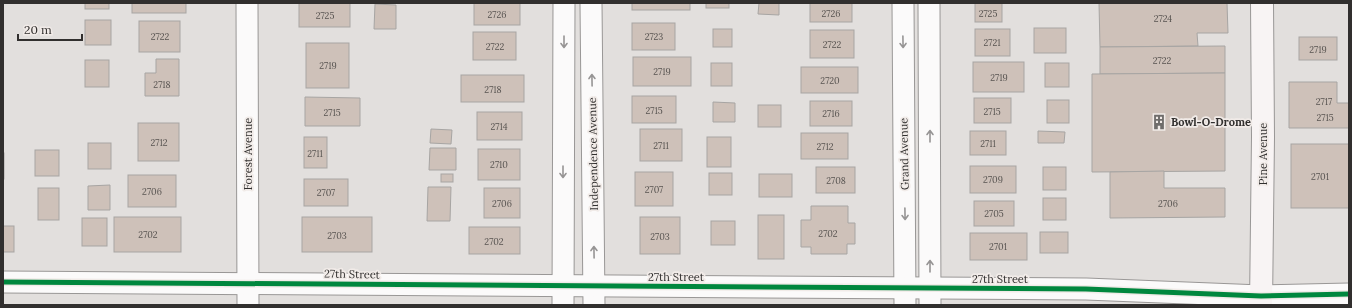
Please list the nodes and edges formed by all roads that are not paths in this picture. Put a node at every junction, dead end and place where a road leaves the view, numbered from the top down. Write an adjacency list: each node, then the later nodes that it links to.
1 (247, 3): 8 (street, Forest Avenue)
2 (564, 3): 10 (street, one-way to 10)
3 (591, 3): 11 (street, Independence Avenue, one-way to 3)
4 (903, 3): 12 (street, Grand Avenue, one-way to 12)
5 (929, 3): 13 (street, one-way to 5)
6 (1262, 3): 14 (main road, Pine Avenue)
7 (3, 282): 8 (street, 27th Street)
8 (248, 283): 10 (street, 27th Street); 15 (street, Forest Avenue)
9 (1349, 294): 14 (street, 27th Street)
10 (562, 296): 11 (street, 27th Street)
11 (594, 296): 12 (street, 27th Street)
12 (905, 297): 13 (street, 27th Street)
13 (930, 297): 14 (street, 27th Street)
14 (1261, 300)
15 (248, 305)

